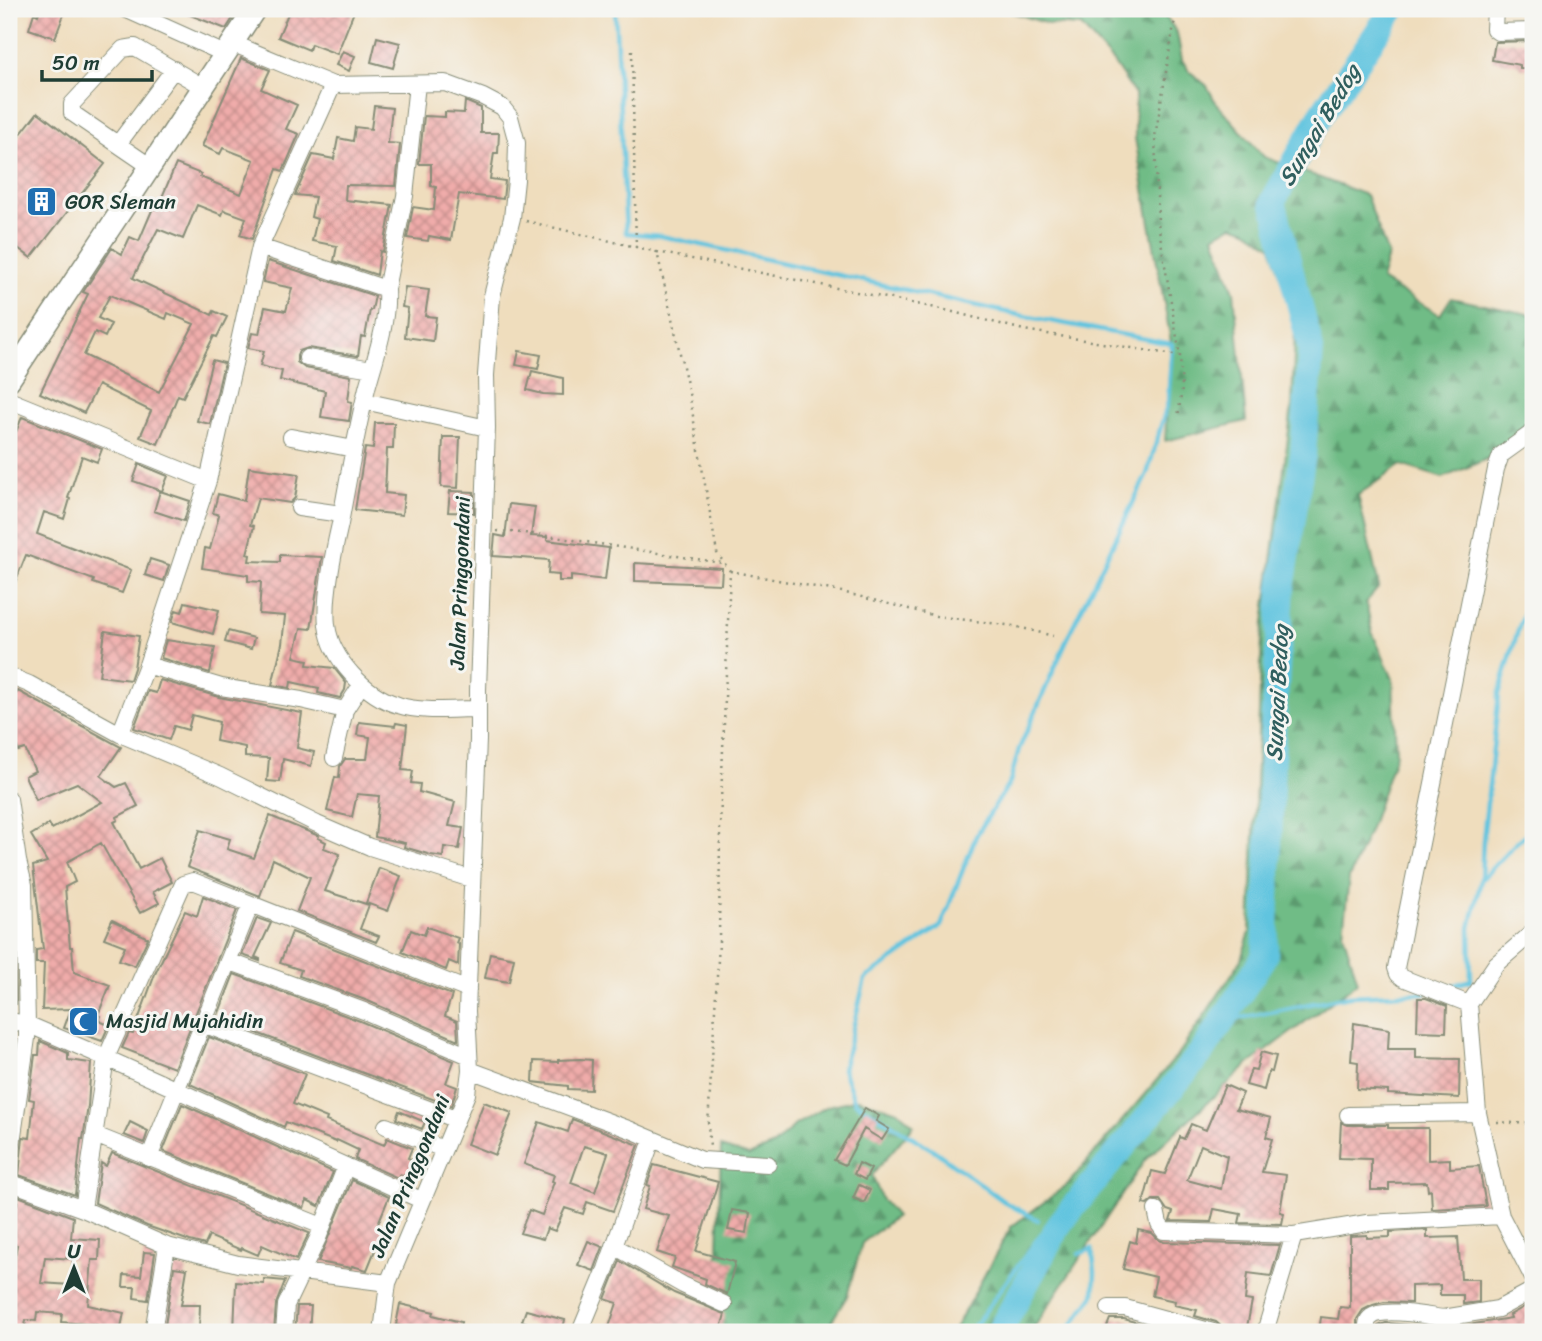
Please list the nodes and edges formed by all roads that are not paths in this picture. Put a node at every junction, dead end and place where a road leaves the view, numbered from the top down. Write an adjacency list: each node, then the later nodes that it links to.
1 (125, 9): 5 (street, Jalan Pringgondani)
2 (255, 9): 5 (main road)
3 (1495, 9): 4 (street)
4 (1533, 32)
5 (229, 49): 8 (street, Jalan Pringgondani); 9 (main road)
6 (174, 69): 9 (street); 10 (street); 10 (street)
7 (416, 84): 8 (street, Jalan Pringgondani); 13 (street); 19 (street, Jalan Pringgondani)
8 (333, 85): 12 (street)
9 (203, 87): 11 (main road)
10 (118, 144): 11 (street)
11 (151, 167): 16 (main road)
12 (260, 247): 13 (street); 23 (street)
13 (386, 289): 15 (street)
14 (307, 358): 15 (street)
15 (372, 369): 18 (street)
16 (9, 380)
17 (9, 400): 23 (street)
18 (364, 401): 19 (street); 22 (street)
19 (487, 428): 29 (street, Jalan Pringgondani)
20 (1533, 432): 40 (street)
21 (291, 438): 22 (street)
22 (354, 449): 25 (street)
23 (208, 481): 26 (street)
24 (299, 508): 25 (street)
25 (341, 514): 28 (street)
26 (147, 666): 30 (street); 31 (street)
27 (9, 676): 31 (street)
28 (361, 685): 29 (street); 30 (street)
29 (478, 709): 35 (street, Jalan Pringgondani)
30 (345, 710): 32 (street)
31 (120, 734): 35 (street)
32 (334, 758)
33 (9, 799): 34 (street)
34 (13, 863): 42 (street)
35 (471, 879): 39 (street, Jalan Pringgondani)
36 (251, 904): 38 (street); 39 (street); 44 (street)
37 (1533, 932): 40 (street)
38 (228, 961): 43 (street); 45 (street)
39 (468, 990): 45 (street, Jalan Pringgondani)
40 (1469, 1004): 48 (street)
41 (9, 1021): 42 (street)
42 (27, 1024): 44 (street); 55 (street)
43 (203, 1024): 46 (street); 49 (street)
44 (106, 1058): 46 (street); 51 (street)
45 (470, 1063): 49 (street, Jalan Pringgondani); 52 (street)
46 (177, 1091): 54 (street); 57 (street)
47 (1348, 1115): 48 (street)
48 (1479, 1117): 62 (street)
49 (455, 1119): 53 (street, Jalan Pringgondani)
50 (386, 1126): 53 (street)
51 (95, 1135): 54 (street); 60 (street)
52 (652, 1140): 56 (street); 65 (street)
53 (443, 1149): 59 (street, Jalan Pringgondani)
54 (149, 1158): 63 (street)
55 (9, 1163)
56 (768, 1164)
57 (346, 1166): 59 (street); 63 (street)
58 (9, 1182): 60 (street)
59 (421, 1200): 69 (street, Jalan Pringgondani)
60 (83, 1209): 66 (street)
61 (1156, 1210): 64 (street)
62 (1502, 1216): 64 (street); 68 (street)
63 (322, 1226): 67 (street)
64 (1294, 1235): 81 (street)
65 (614, 1245): 71 (street); 78 (street)
66 (167, 1246): 67 (street); 75 (street)
67 (300, 1273): 69 (street); 76 (street)
68 (1533, 1279)
69 (388, 1283): 77 (street, Jalan Pringgondani)
70 (1533, 1290): 74 (street)
71 (724, 1304)
72 (1109, 1308): 73 (street)
73 (1158, 1317): 79 (street); 80 (street)
74 (1443, 1325): 82 (street)
75 (153, 1332)
76 (284, 1332)
77 (382, 1332)
78 (580, 1332)
79 (1151, 1332)
80 (1213, 1332)
81 (1265, 1332)
82 (1367, 1332)

